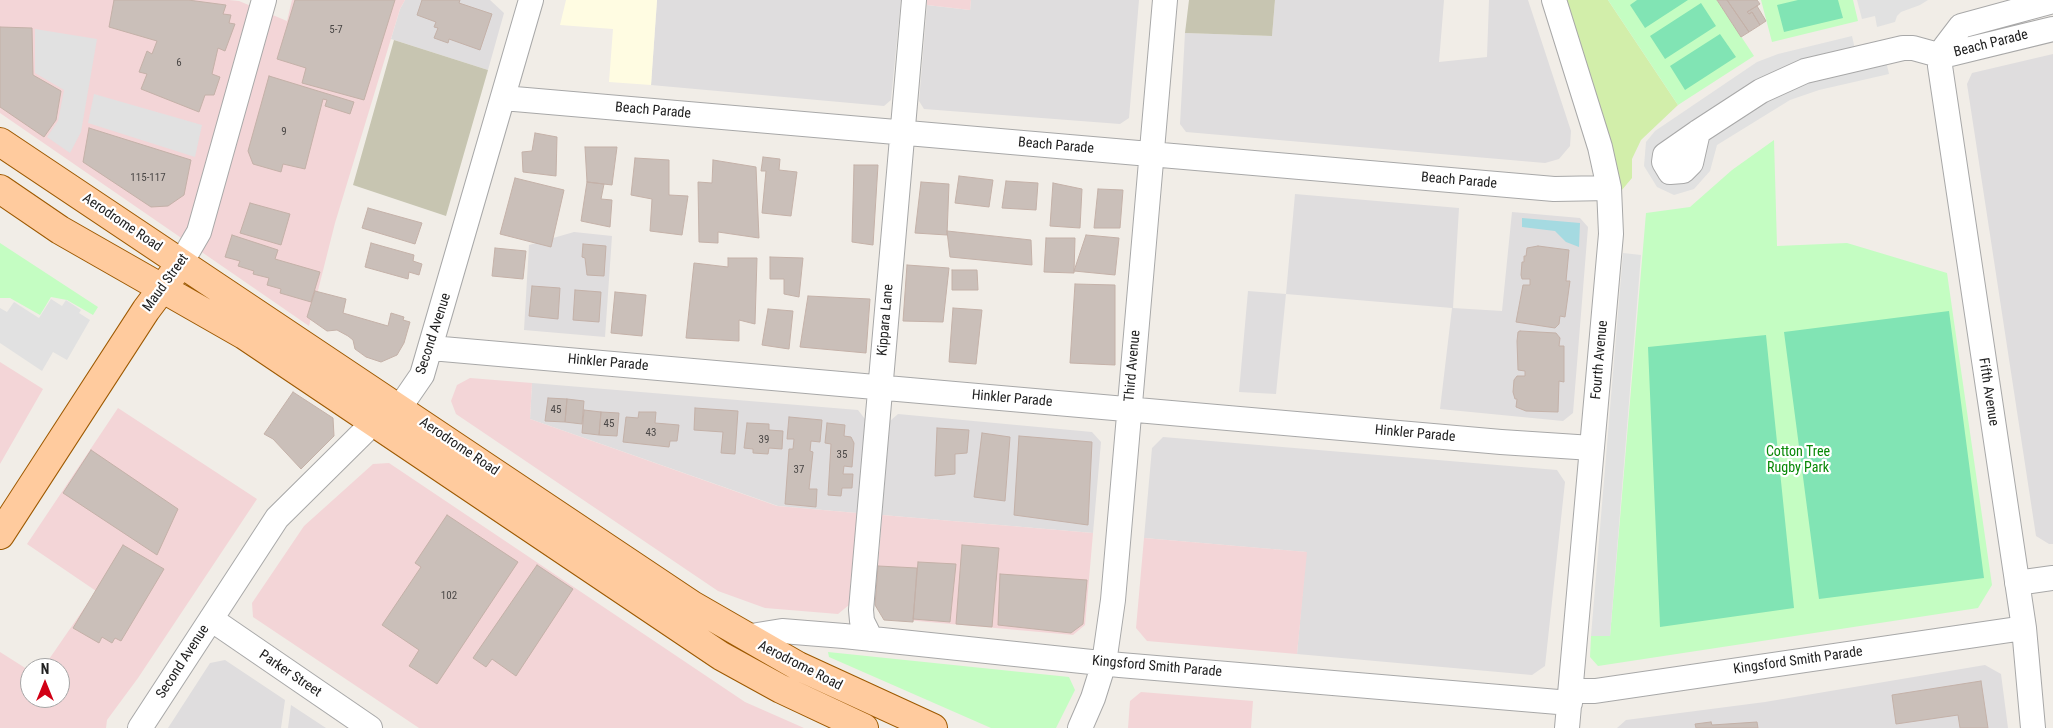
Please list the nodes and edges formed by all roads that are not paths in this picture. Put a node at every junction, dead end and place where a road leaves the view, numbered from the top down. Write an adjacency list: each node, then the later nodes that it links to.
1 (264, 0): 16 (street, Maud Street)
2 (531, 0): 9 (street, Second Avenue)
3 (914, 0): 10 (street, Kippara Lane)
4 (1165, 0): 13 (street, Third Avenue)
5 (1554, 0): 14 (street, Fourth Avenue)
6 (2053, 1): 8 (street, Beach Parade)
7 (2053, 29): 8 (street, Beach Parade)
8 (1942, 56): 11 (street); 26 (street, Fifth Avenue)
9 (503, 98): 10 (street, Beach Parade); 18 (street, Second Avenue)
10 (903, 132): 13 (street, Beach Parade); 19 (street, Kippara Lane)
11 (1698, 132)
12 (0, 142): 16 (main road, Aerodrome Road)
13 (1151, 155): 14 (street, Beach Parade); 21 (street, Third Avenue)
14 (1609, 188): 23 (street, Fourth Avenue)
15 (0, 189): 17 (main road, Aerodrome Road)
16 (181, 263): 17 (main road, Maud Street); 20 (main road, Aerodrome Road)
17 (162, 288): 22 (main road, Aerodrome Road); 24 (main road, Maud Street)
18 (431, 348): 19 (street, Hinkler Parade); 20 (street, Second Avenue)
19 (880, 388): 21 (street, Hinkler Parade); 30 (street, Kippara Lane)
20 (400, 407): 22 (street, Second Avenue); 29 (main road, Aerodrome Road)
21 (1130, 409): 23 (street, Hinkler Parade); 31 (street, Third Avenue)
22 (373, 423): 27 (street, Second Avenue); 35 (main road, Aerodrome Road)
23 (1592, 448): 32 (street, Fourth Avenue)
24 (0, 535)
25 (2053, 578): 26 (street)
26 (2017, 583): 28 (street, Fifth Avenue)
27 (211, 619): 33 (street, Second Avenue); 34 (street, Parker Street)
28 (2024, 628): 32 (street, Kingsford Smith Parade); 39 (street, Fifth Avenue)
29 (745, 637): 30 (street, Kingsford Smith Parade); 36 (main road, Aerodrome Road)
30 (871, 639): 31 (street, Kingsford Smith Parade)
31 (1104, 663): 32 (street, Kingsford Smith Parade); 37 (street, Third Avenue)
32 (1571, 697): 38 (street, Fourth Avenue)
33 (140, 728)
34 (370, 728)
35 (864, 728)
36 (933, 728)
37 (1080, 728)
38 (1567, 728)
39 (2033, 728)

